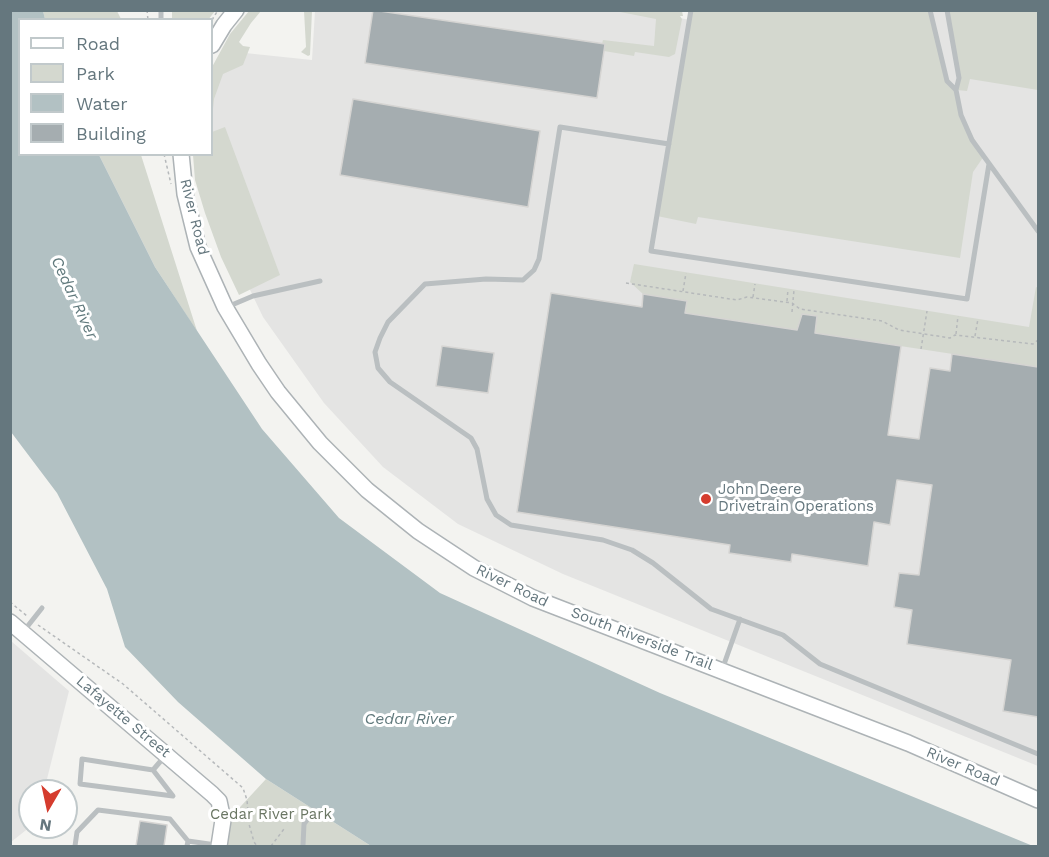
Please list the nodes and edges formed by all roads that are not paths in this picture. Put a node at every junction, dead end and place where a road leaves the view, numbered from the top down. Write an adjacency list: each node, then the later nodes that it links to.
1 (236, 10): 5 (main road)
2 (691, 10): 7 (lane)
3 (930, 10): 6 (lane)
4 (947, 10): 6 (lane)
5 (213, 43)
6 (956, 90): 9 (lane)
7 (669, 144): 9 (lane); 14 (lane)
8 (181, 156): 12 (main road, River Road)
9 (989, 164): 10 (lane)
10 (1038, 231)
11 (320, 281): 12 (lane)
12 (225, 307): 17 (main road, River Road)
13 (42, 608): 16 (lane)
14 (740, 619): 17 (lane); 19 (lane)
15 (10, 622): 16 (main road, Lafayette Street)
16 (28, 626): 18 (main road, Lafayette Street)
17 (722, 671): 21 (main road, River Road)
18 (166, 754): 20 (lane); 26 (main road, Lafayette Street)
19 (1038, 754)
20 (153, 770): 20 (lane)
21 (1038, 800)
22 (314, 810): 24 (lane)
23 (188, 844): 25 (lane); 26 (lane)
24 (303, 845)
25 (75, 846)
26 (219, 846)

